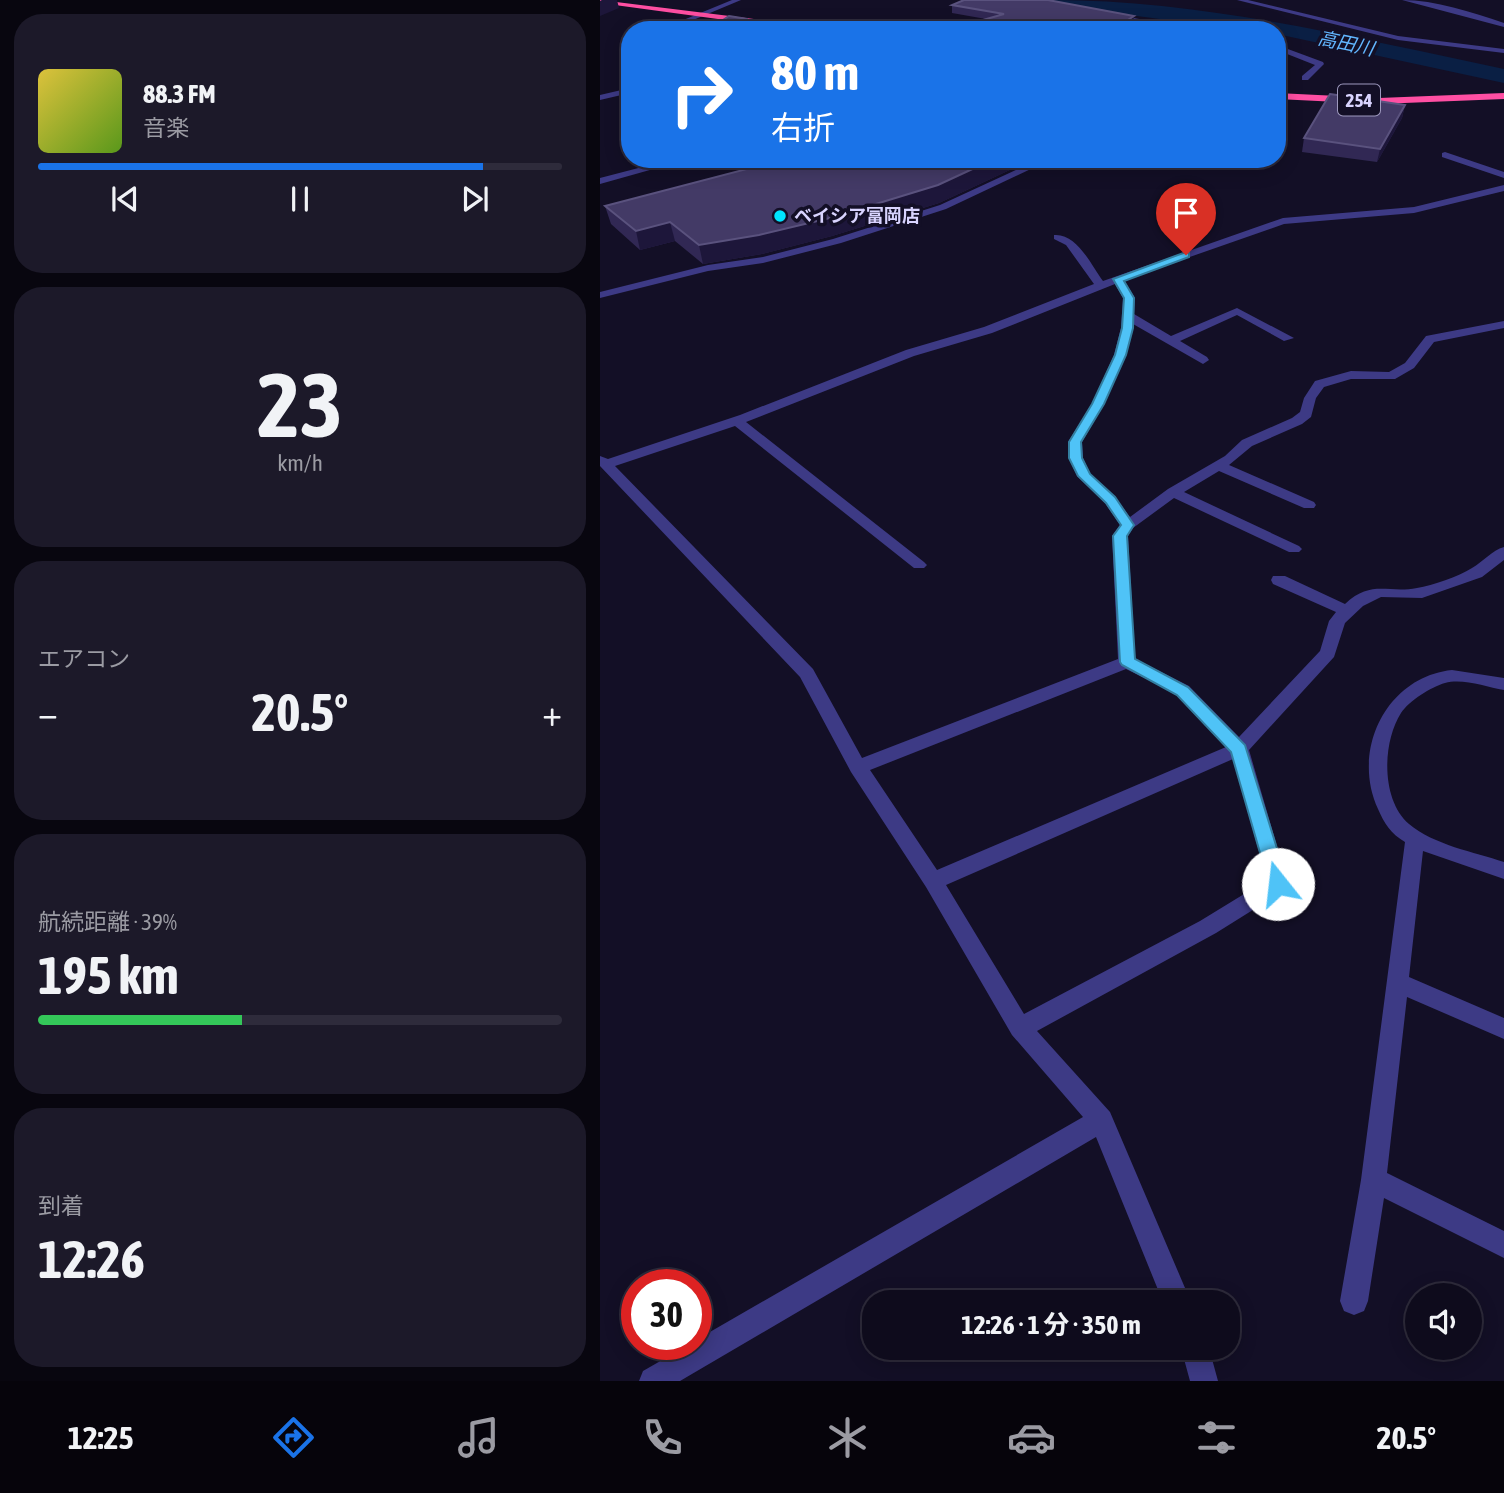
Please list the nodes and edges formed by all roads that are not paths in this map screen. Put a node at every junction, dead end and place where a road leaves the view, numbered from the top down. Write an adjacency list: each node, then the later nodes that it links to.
1 (738, 0): 5 (street)
2 (1240, 0): 14 (street)
3 (1405, 0): 12 (street)
4 (600, 3): 5 (highway); 7 (highway)
5 (700, 13): 7 (street); 10 (highway)
6 (1100, 15): 11 (street)
7 (689, 18): 8 (street); 9 (highway)
8 (684, 21)
9 (711, 21)
10 (756, 21)
11 (1136, 21)
12 (1504, 25)
13 (1286, 50): 15 (street)
14 (1504, 51)
15 (1305, 78)
16 (1286, 90): 21 (highway, 254)
17 (1504, 90): 21 (highway, 254)
18 (621, 92): 22 (street)
19 (1286, 96): 21 (highway, 254)
20 (1504, 96): 21 (highway, 254)
21 (1438, 97)
22 (600, 98)
23 (1445, 155): 26 (street)
24 (650, 168): 27 (street)
25 (1028, 168): 32 (street)
26 (1504, 175)
27 (600, 181)
28 (1504, 188): 30 (street)
29 (1058, 237): 31 (street)
30 (1118, 279): 31 (street); 33 (street)
31 (1100, 286): 38 (street)
32 (600, 295)
33 (1128, 316): 36 (street); 43 (street)
34 (1504, 324): 40 (street)
35 (1288, 338): 36 (street)
36 (1170, 341): 37 (street)
37 (1203, 360)
38 (738, 421): 39 (street); 46 (street)
39 (603, 462): 52 (street)
40 (1219, 466): 41 (street); 42 (street)
41 (1173, 492): 43 (street); 44 (street)
42 (1309, 505)
43 (1128, 525): 49 (street)
44 (1294, 549)
45 (1504, 552): 48 (street)
46 (919, 565)
47 (1279, 580): 48 (street)
48 (1347, 611): 51 (street)
49 (1127, 662): 51 (street); 52 (street)
50 (1504, 684): 53 (street)
51 (1239, 749): 55 (street); 57 (street)
52 (858, 767): 55 (street)
53 (1415, 838): 54 (street); 56 (street)
54 (1504, 871)
55 (933, 881): 57 (street)
56 (1399, 983): 58 (street); 60 (street)
57 (1020, 1028): 59 (street)
58 (1504, 1029)
59 (1101, 1120): 62 (street); 65 (street)
60 (1374, 1180): 61 (street); 63 (street)
61 (1504, 1245)
62 (1172, 1290)
63 (1354, 1301)
64 (1198, 1360): 66 (street)
65 (653, 1381)
66 (1204, 1381)

